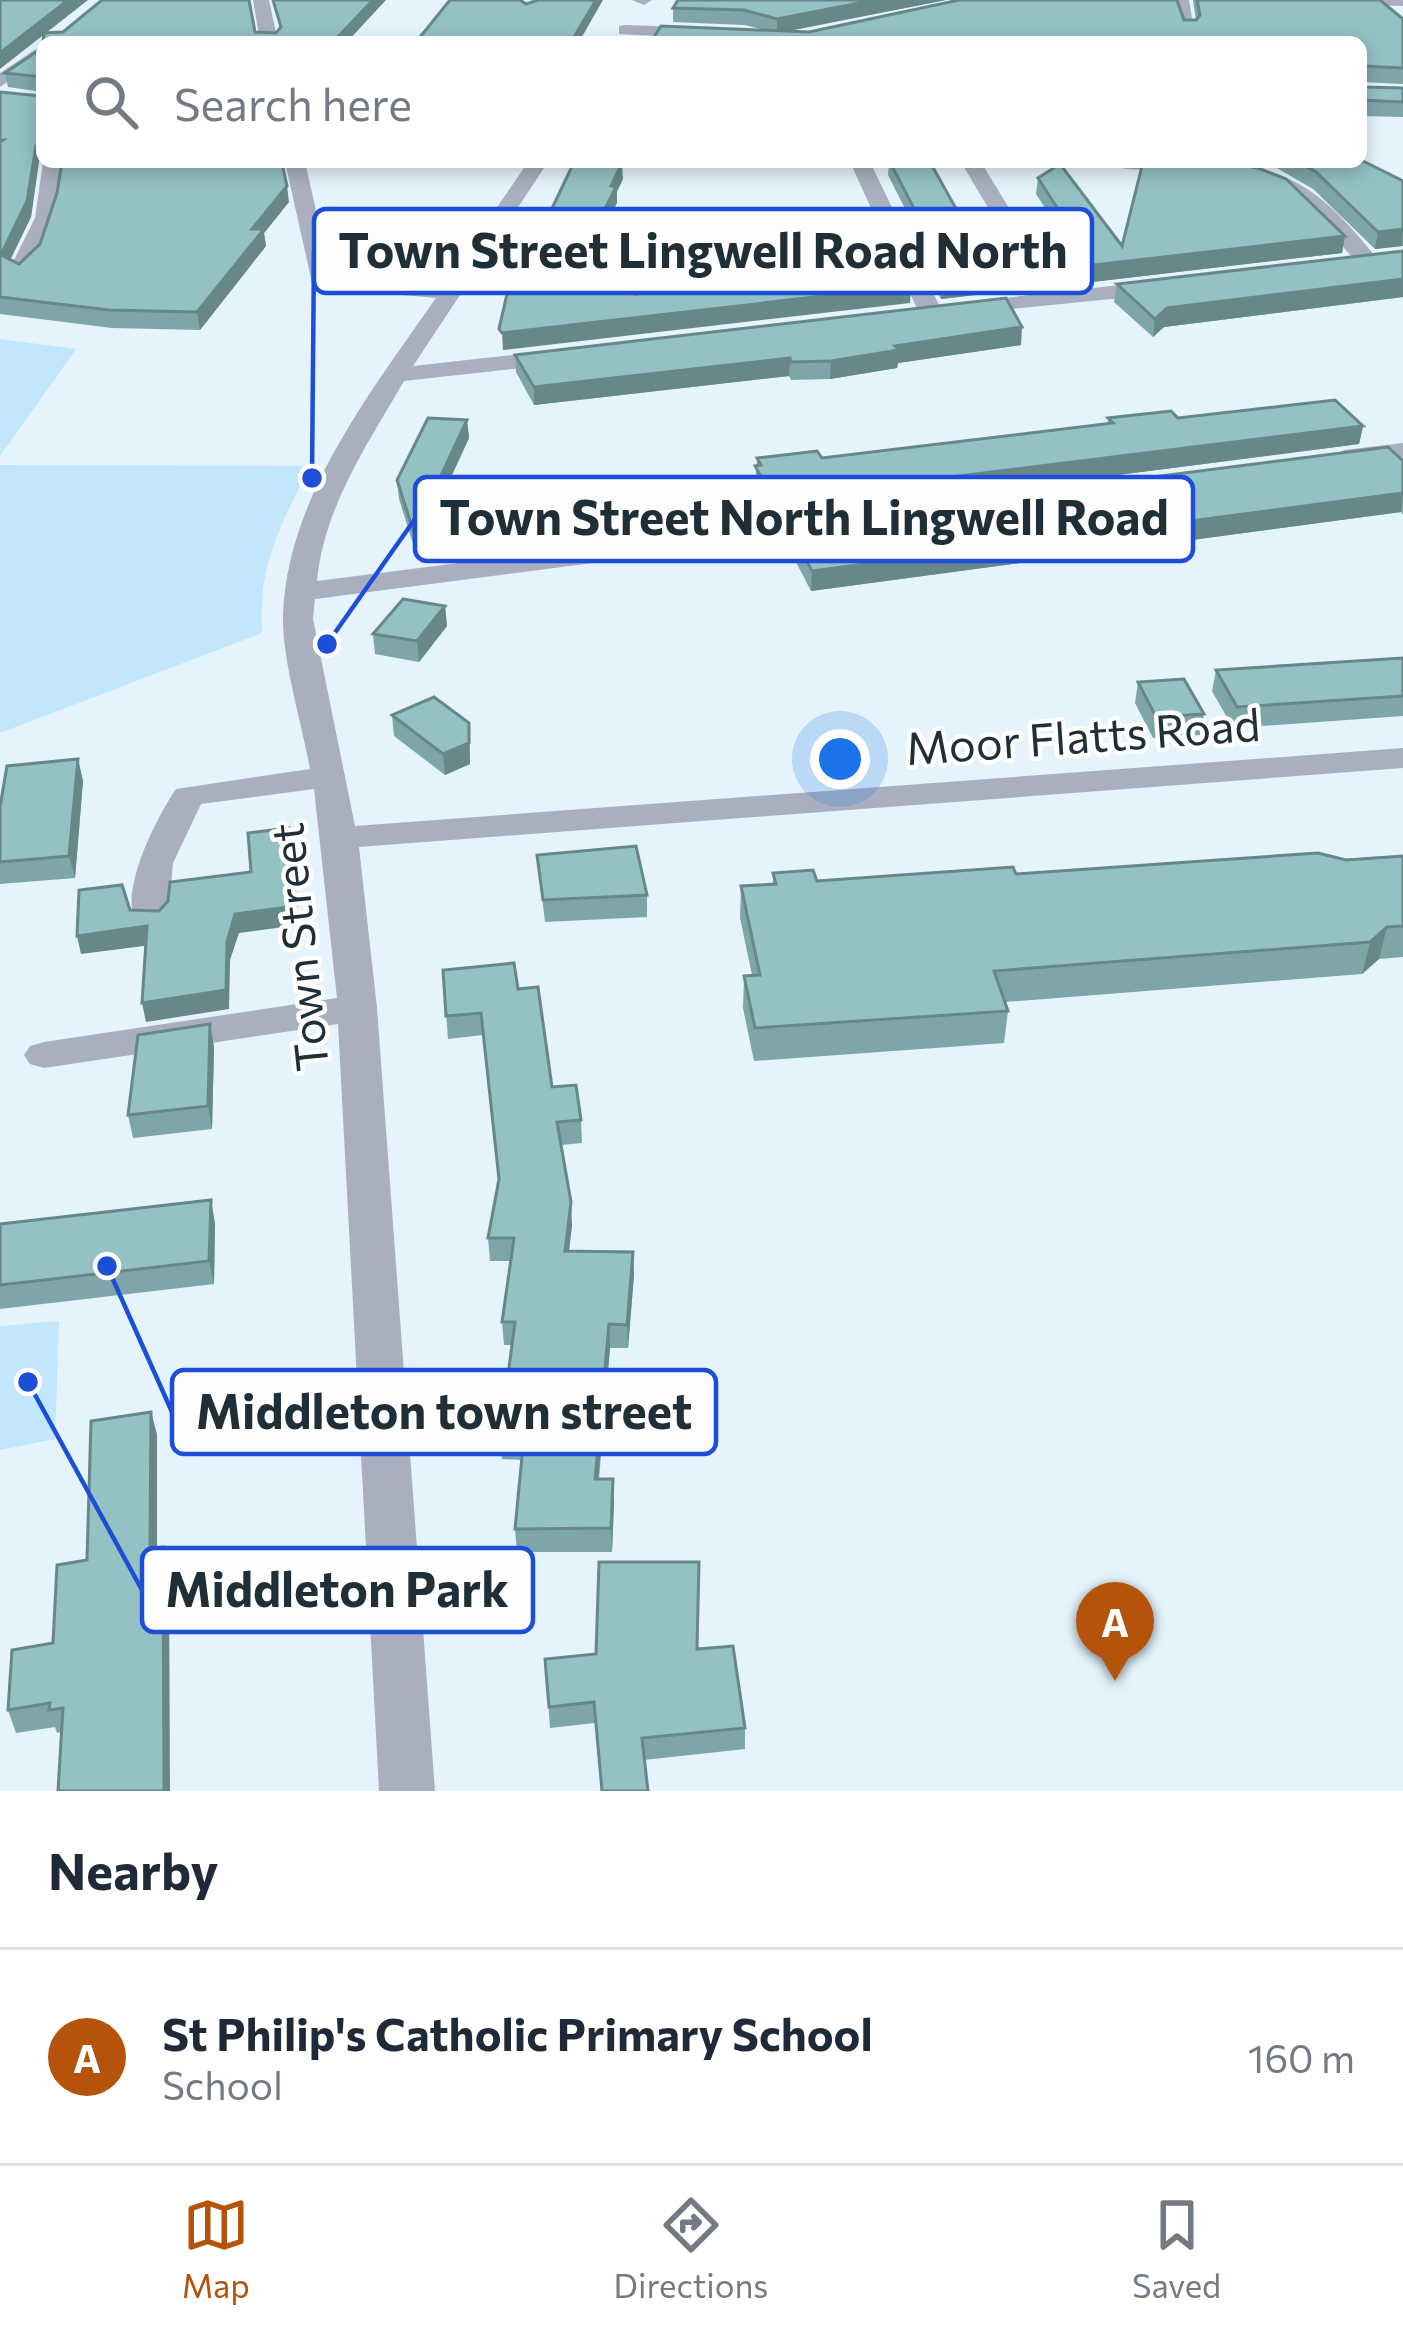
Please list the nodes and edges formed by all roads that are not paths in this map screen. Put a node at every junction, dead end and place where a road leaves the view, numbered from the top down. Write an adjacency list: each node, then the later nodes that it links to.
1 (260, 0): 7 (street)
2 (643, 0): 8 (street)
3 (1181, 0): 6 (street)
4 (1372, 0): 5 (street)
5 (1403, 1)
6 (1188, 26)
7 (268, 36)
8 (621, 36): 9 (street)
9 (751, 36)
10 (36, 55): 11 (street)
11 (0, 82)
12 (0, 97): 13 (street)
13 (22, 98)
14 (52, 168): 21 (street)
15 (296, 168): 23 (street)
16 (534, 168): 23 (street, Town Street)
17 (862, 168): 24 (street)
18 (974, 168): 24 (street)
19 (1230, 168): 20 (street)
20 (1366, 262)
21 (20, 270)
22 (1189, 283): 24 (street)
23 (452, 292): 26 (street, Town Street)
24 (1054, 300)
25 (575, 356): 26 (street)
26 (395, 375): 30 (street, Town Street)
27 (1403, 451): 28 (street)
28 (1309, 463)
29 (862, 520): 30 (street)
30 (299, 592): 32 (street, Town Street)
31 (1403, 758): 33 (street, Moor Flatts Road)
32 (328, 777): 33 (street, Town Street); 34 (street)
33 (340, 838): 35 (street, Town Street)
34 (150, 917)
35 (358, 1008): 36 (street); 37 (street, Town Street)
36 (44, 1055)
37 (407, 1791)

